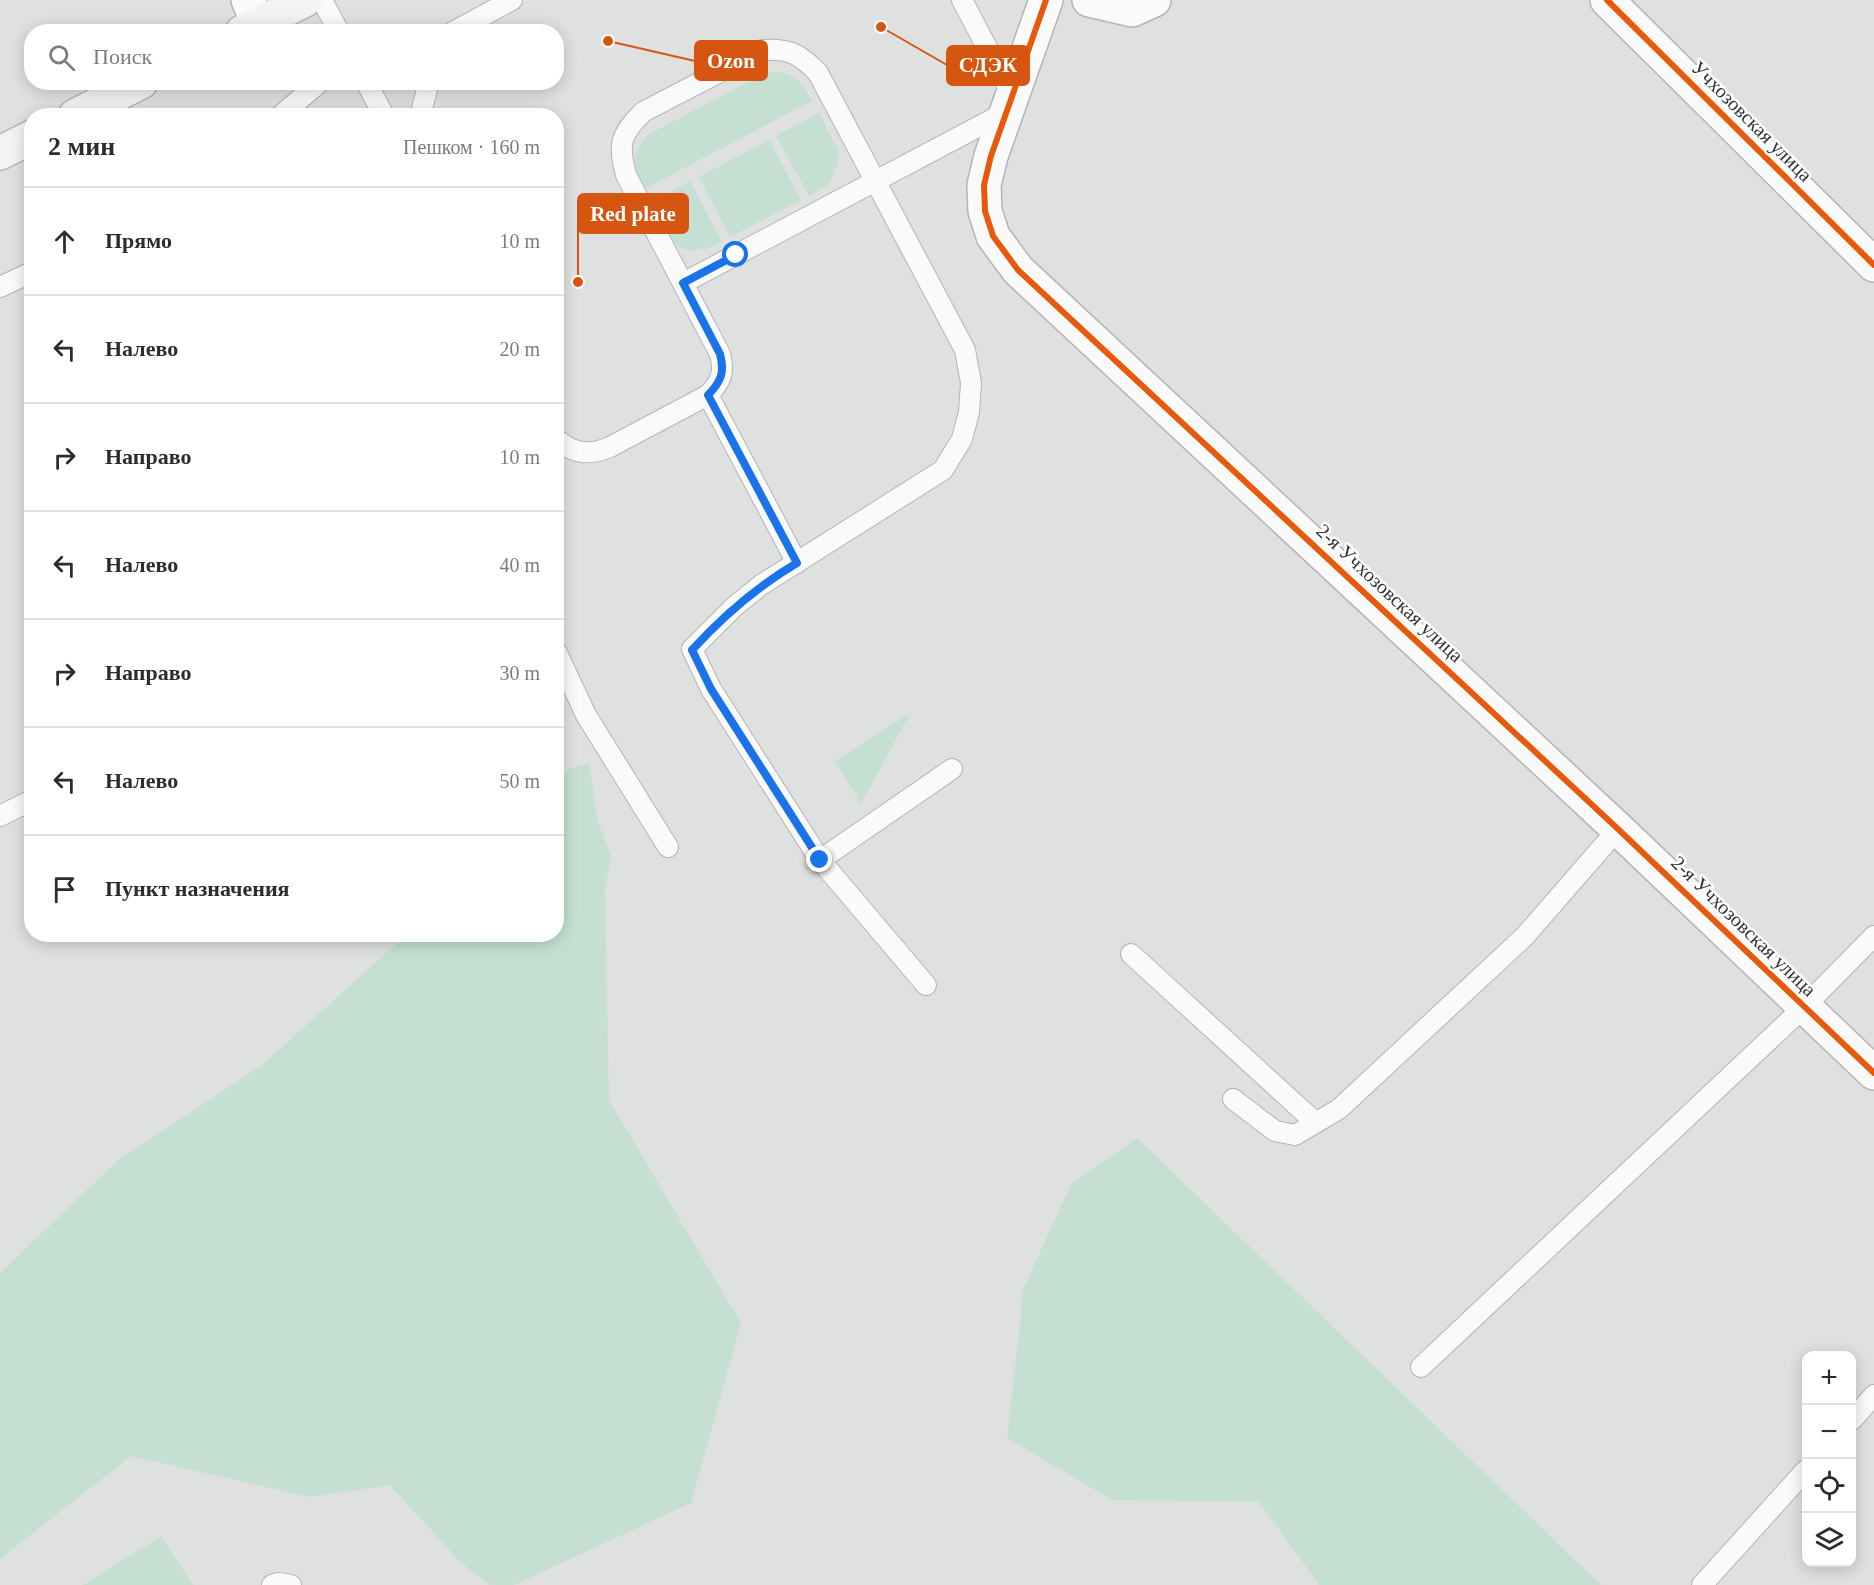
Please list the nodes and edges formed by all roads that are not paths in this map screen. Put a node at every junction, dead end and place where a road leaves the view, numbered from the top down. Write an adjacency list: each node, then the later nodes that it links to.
1 (305, 0): 9 (street)
2 (322, 0): 10 (lane)
3 (512, 0): 11 (lane)
4 (962, 0): 16 (lane)
5 (1046, 0): 16 (street, 2-я Учхозовская улица)
6 (1089, 0): 7 (street)
7 (1154, 0)
8 (1607, 0): 24 (street, Учхозовская улица)
9 (249, 18)
10 (335, 24)
11 (468, 24)
12 (125, 90): 17 (street)
13 (311, 90): 18 (lane)
14 (370, 90): 19 (lane)
15 (427, 90): 20 (lane)
16 (1009, 104): 23 (lane); 35 (street, 2-я Учхозовская улица)
17 (91, 108)
18 (289, 108)
19 (380, 108)
20 (422, 108)
21 (24, 141): 22 (street)
22 (0, 153)
23 (876, 181): 26 (lane); 26 (lane); 30 (lane)
24 (1874, 265)
25 (24, 276): 27 (lane)
26 (683, 283): 28 (lane)
27 (0, 287)
28 (708, 395): 29 (lane); 30 (lane)
29 (564, 446)
30 (797, 563): 37 (lane)
31 (564, 668): 36 (lane)
32 (952, 769): 37 (lane)
33 (24, 804): 34 (lane)
34 (0, 816)
35 (1618, 829): 41 (street, 2-я Учхозовская улица); 44 (lane)
36 (668, 847)
37 (820, 860): 40 (lane)
38 (1874, 936): 41 (lane)
39 (1131, 954): 44 (lane)
40 (926, 985)
41 (1804, 1007): 42 (street, 2-я Учхозовская улица); 45 (lane)
42 (1874, 1073)
43 (1233, 1099): 44 (lane)
44 (1316, 1123)
45 (1421, 1367)
46 (1874, 1395): 47 (lane)
47 (1856, 1415)
48 (1802, 1474): 51 (lane)
49 (272, 1585): 50 (lane)
50 (291, 1585)
51 (1702, 1585)

